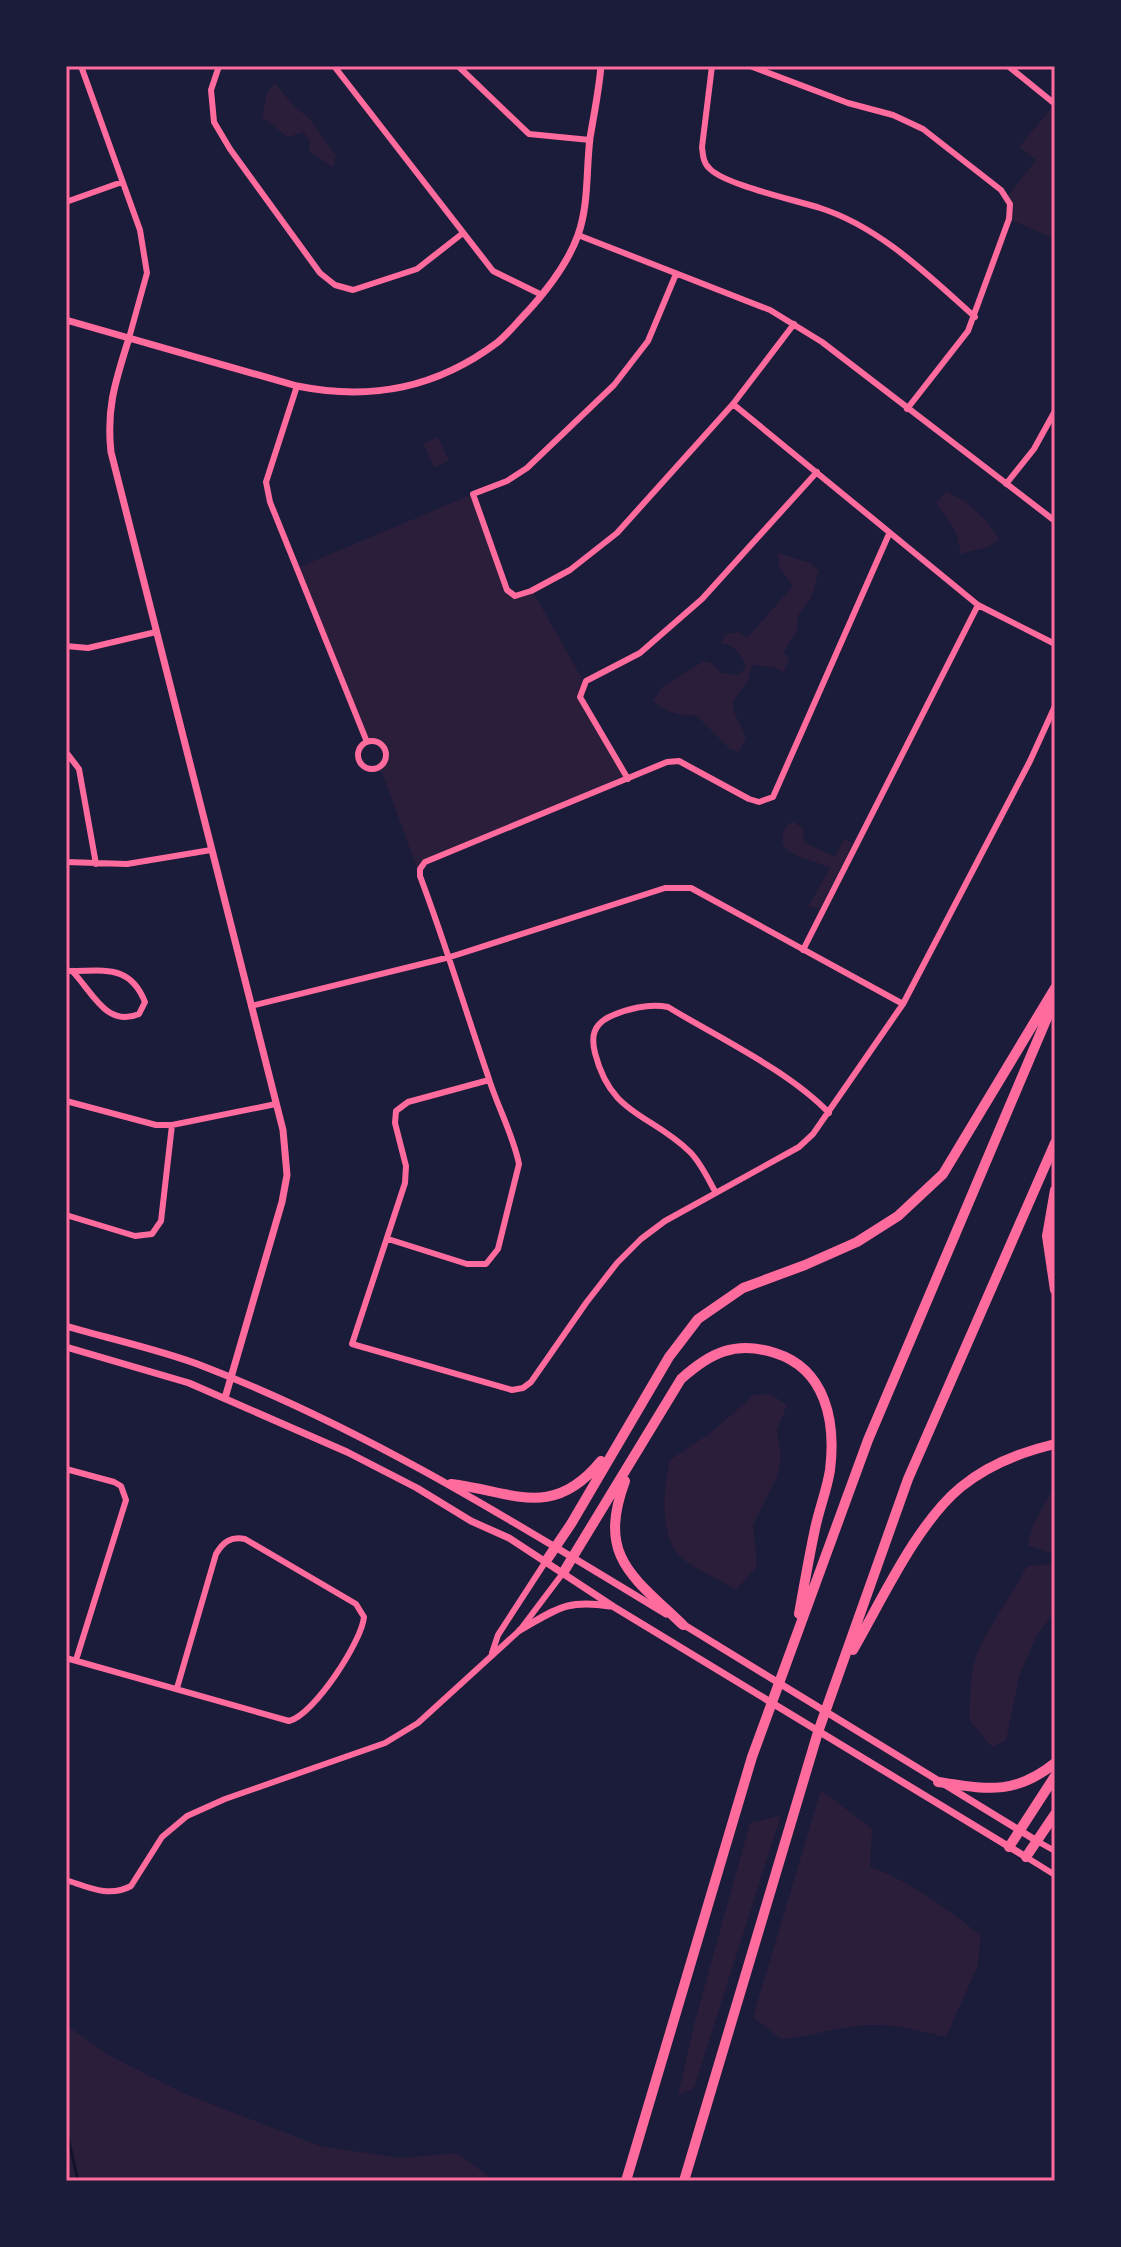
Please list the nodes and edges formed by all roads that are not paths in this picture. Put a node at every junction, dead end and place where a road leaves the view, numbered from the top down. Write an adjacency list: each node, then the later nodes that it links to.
1 (81, 66): 11 (street)
2 (219, 66): 13 (street)
3 (334, 66): 13 (street)
4 (460, 66): 10 (street)
5 (601, 66): 10 (street)
6 (712, 66): 17 (street)
7 (750, 66): 17 (street)
8 (1008, 66): 9 (street)
9 (1055, 104)
10 (590, 140): 14 (street)
11 (122, 182): 12 (street); 20 (street)
12 (66, 202)
13 (463, 233): 16 (street)
14 (578, 235): 15 (street); 16 (street)
15 (676, 274): 19 (street); 22 (street)
16 (542, 295): 21 (street)
17 (975, 317): 23 (street)
18 (66, 320): 20 (street)
19 (794, 324): 22 (street); 23 (street)
20 (129, 338): 21 (street); 30 (street)
21 (297, 386): 34 (street)
22 (733, 404): 25 (street)
23 (907, 409): 26 (street)
24 (1055, 411): 26 (street)
25 (817, 472): 28 (street); 36 (street)
26 (1006, 484): 27 (street)
27 (1055, 521)
28 (889, 534): 29 (street); 36 (street)
29 (978, 605): 31 (street); 40 (street)
30 (156, 632): 32 (street); 37 (street)
31 (1055, 644)
32 (66, 646)
33 (1055, 706): 45 (street)
34 (367, 742): 34 (street)
35 (66, 752): 39 (street)
36 (628, 779): 41 (street)
37 (211, 850): 39 (street); 46 (street)
38 (66, 862): 39 (street)
39 (96, 864)
40 (803, 950): 41 (street); 45 (street)
41 (450, 957): 46 (street); 47 (street)
42 (69, 971): 42 (street)
43 (1055, 988): 62 (highway)
44 (1055, 999): 74 (highway)
45 (903, 1004): 50 (street)
46 (251, 1006): 49 (street)
47 (489, 1080): 56 (street); 56 (street)
48 (66, 1101): 51 (street)
49 (276, 1104): 51 (street); 60 (street)
50 (829, 1113): 54 (street); 54 (street)
51 (172, 1125): 55 (street)
52 (1055, 1143): 78 (highway)
53 (1055, 1190): 57 (highway)
54 (716, 1193): 56 (street)
55 (66, 1215)
56 (388, 1239)
57 (1055, 1290)
58 (66, 1326): 60 (street)
59 (66, 1347): 61 (street)
60 (231, 1378): 61 (street); 66 (street)
61 (225, 1398): 69 (street)
62 (620, 1438): 66 (highway); 67 (highway)
63 (1055, 1444): 78 (highway)
64 (631, 1464): 68 (highway); 72 (highway); 74 (highway)
65 (66, 1469): 77 (street)
66 (451, 1484): 67 (street)
67 (556, 1548): 68 (street); 69 (highway)
68 (572, 1557): 70 (highway); 72 (street)
69 (546, 1561): 70 (street); 75 (street)
70 (563, 1573): 71 (street); 73 (street)
71 (614, 1607): 73 (street); 86 (street)
72 (683, 1625): 82 (street)
73 (520, 1630): 75 (street)
74 (793, 1644): 91 (highway)
75 (490, 1656): 90 (street)
76 (66, 1658): 77 (street)
77 (76, 1660): 79 (street)
78 (840, 1673): 92 (highway)
79 (177, 1688): 79 (street)
80 (1055, 1763): 82 (highway)
81 (1055, 1776): 84 (highway)
82 (938, 1782): 84 (street)
83 (1055, 1814): 85 (highway)
84 (1020, 1831): 85 (street); 86 (highway)
85 (1037, 1841): 87 (street); 88 (highway)
86 (1009, 1847): 88 (street)
87 (1055, 1851)
88 (1026, 1857): 89 (street)
89 (1055, 1875)
90 (66, 1880)
91 (626, 2181)
92 (684, 2181)

